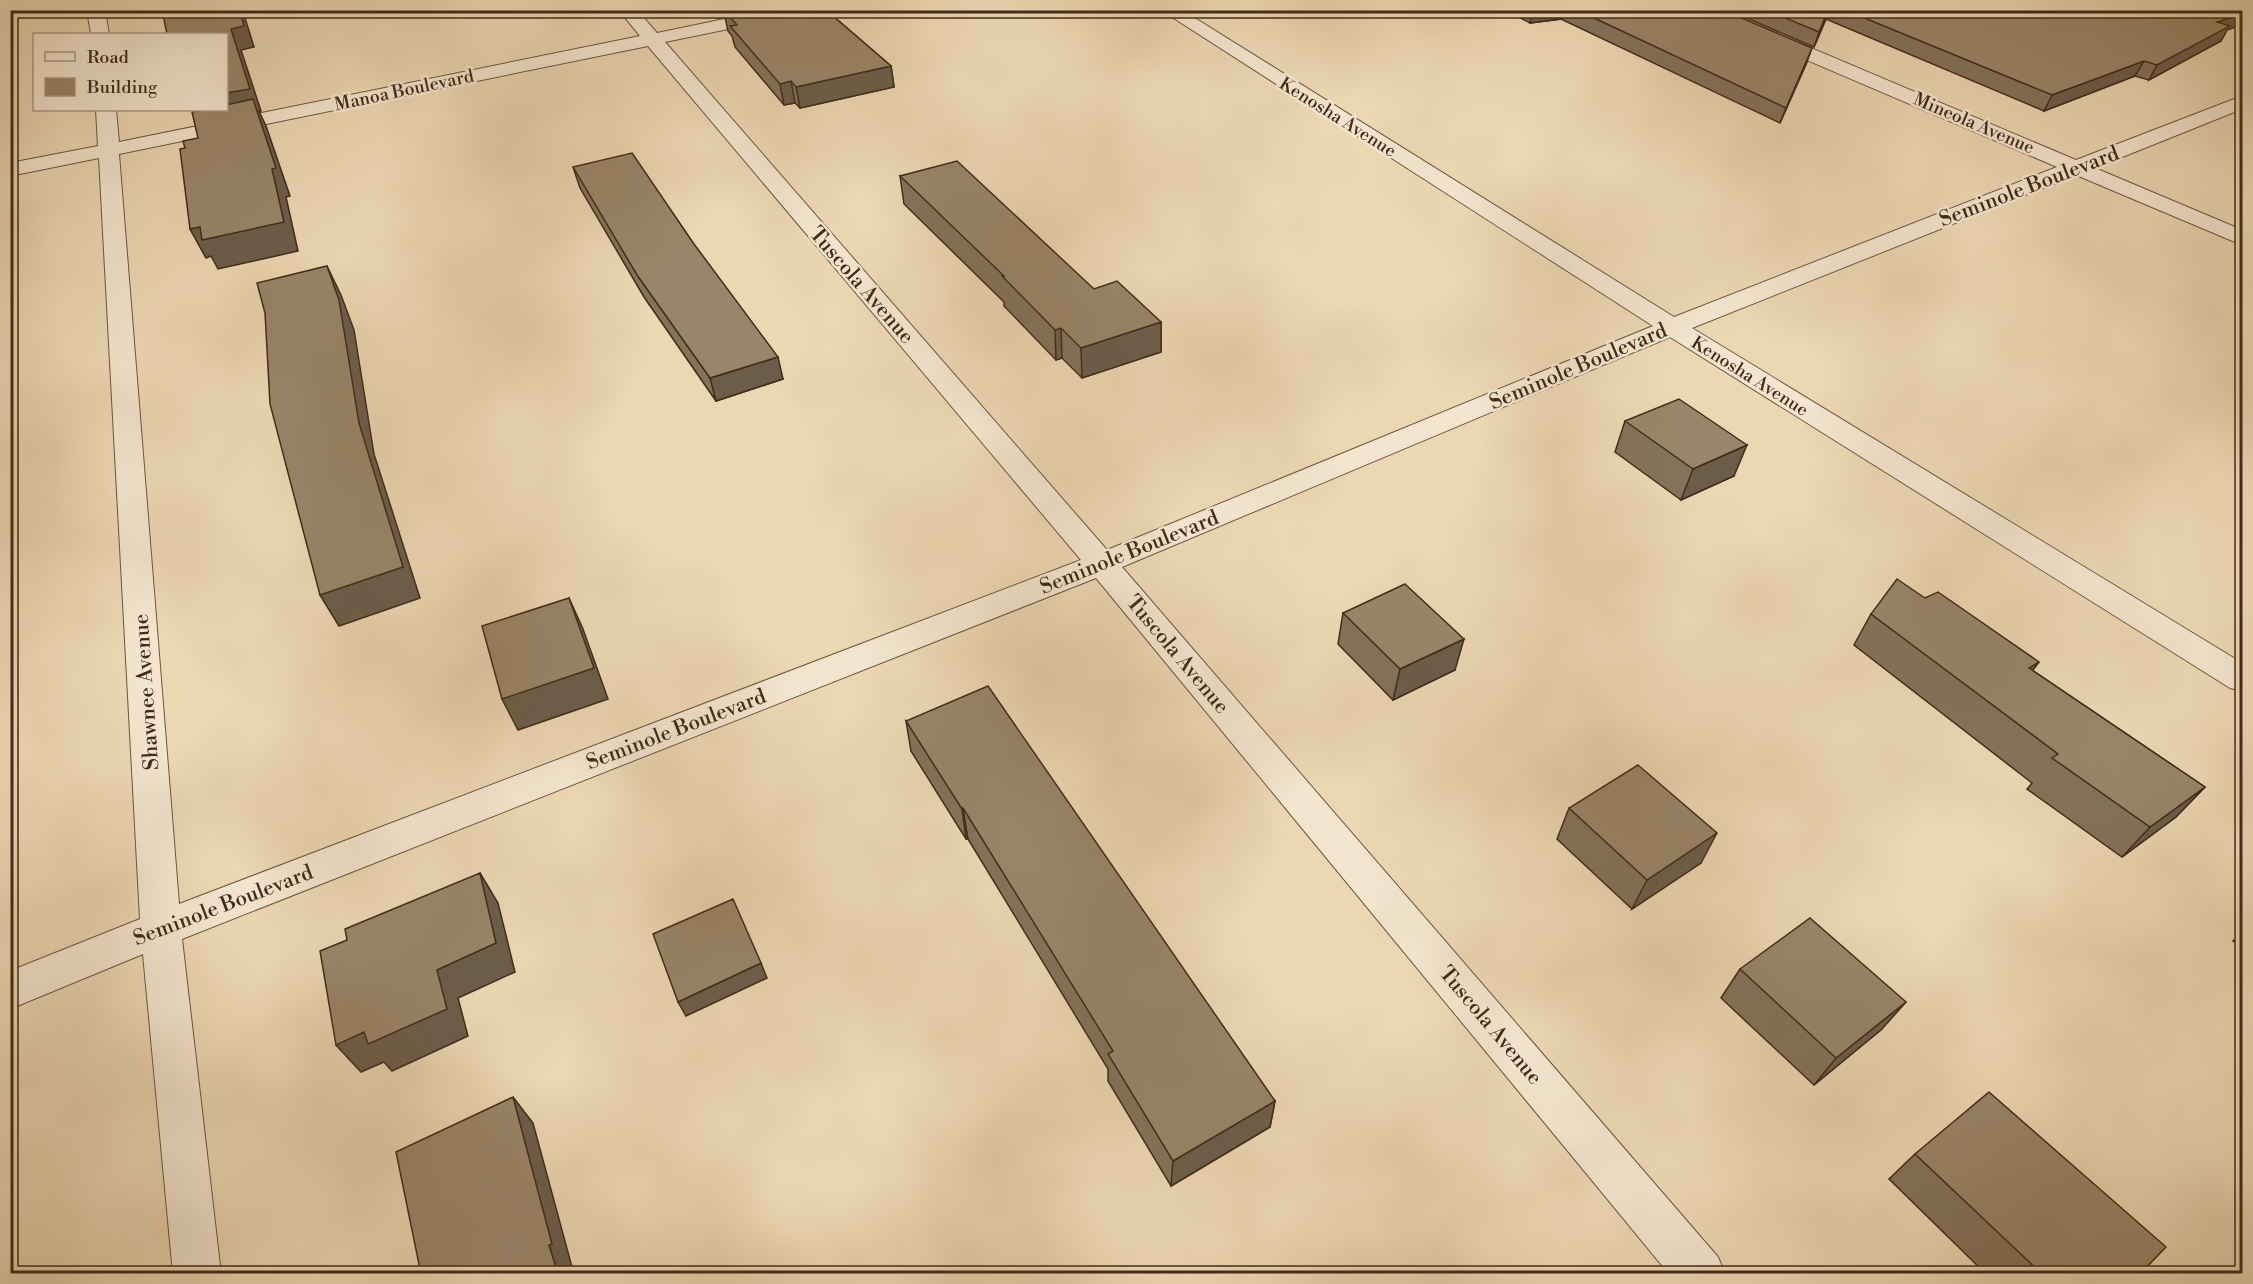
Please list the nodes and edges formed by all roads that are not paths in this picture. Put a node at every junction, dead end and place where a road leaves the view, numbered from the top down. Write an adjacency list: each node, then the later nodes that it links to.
1 (96, 10): 6 (street)
2 (627, 10): 7 (street, Tuscola Avenue)
3 (797, 10): 7 (street, Manoa Boulevard)
4 (1169, 10): 14 (street, Kenosha Avenue)
5 (1705, 10): 11 (street, Mineola Avenue)
6 (100, 33)
7 (651, 40): 10 (street, Manoa Boulevard); 15 (street, Tuscola Avenue)
8 (2242, 102): 11 (street, Seminole Boulevard)
9 (106, 111): 10 (street, Shawnee Avenue)
10 (109, 151): 12 (street, Manoa Boulevard); 17 (street, Shawnee Avenue)
11 (2077, 166): 13 (street, Mineola Avenue); 14 (street, Seminole Boulevard)
12 (10, 170)
13 (2242, 238)
14 (1672, 327): 15 (street, Seminole Boulevard); 16 (street, Kenosha Avenue)
15 (1102, 564): 17 (street, Seminole Boulevard); 20 (street, Tuscola Avenue)
16 (2242, 679)
17 (161, 929): 18 (street, Seminole Boulevard); 19 (street, Shawnee Avenue)
18 (10, 990)
19 (197, 1274)
20 (1701, 1274)

